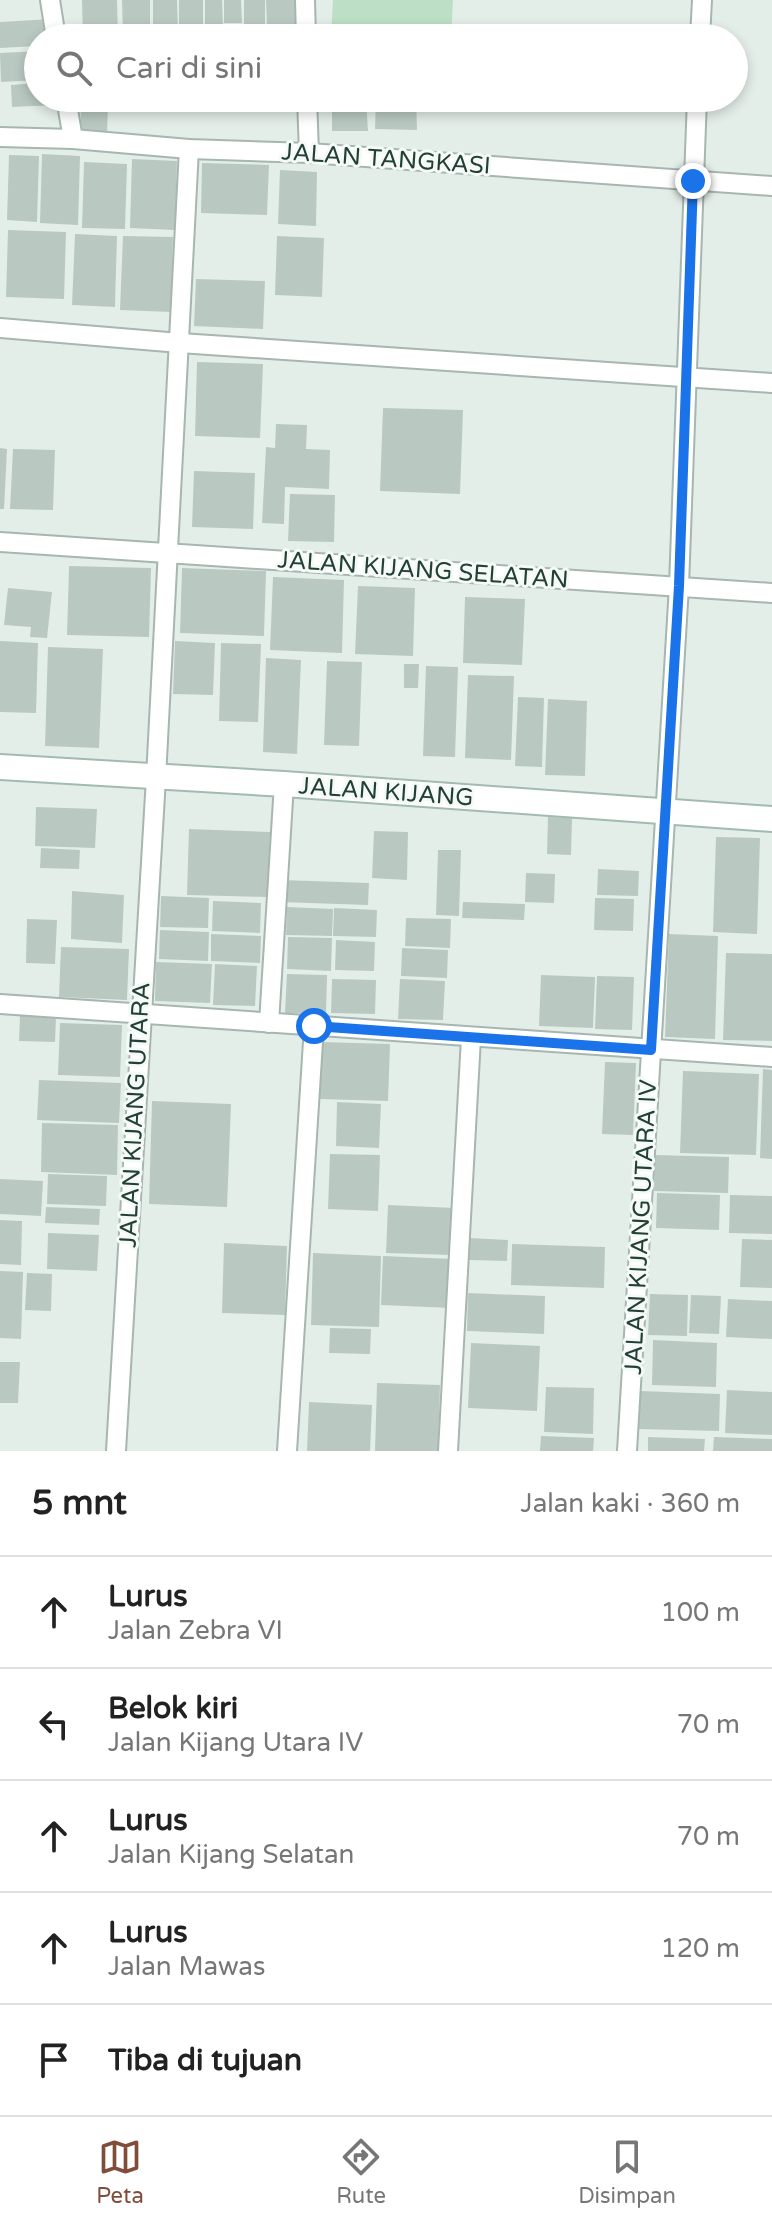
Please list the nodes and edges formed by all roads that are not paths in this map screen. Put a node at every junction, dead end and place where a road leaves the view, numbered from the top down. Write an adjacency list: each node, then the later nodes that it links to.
1 (50, 0): 4 (street)
2 (305, 0): 5 (street)
3 (702, 0): 6 (street)
4 (54, 24)
5 (306, 24)
6 (701, 24)
7 (68, 112): 11 (street)
8 (308, 112): 13 (street)
9 (696, 112): 14 (street)
10 (0, 137): 11 (street, JALAN TANGKASI)
11 (73, 139): 12 (street, JALAN TANGKASI)
12 (189, 149): 13 (street, JALAN TANGKASI); 17 (street)
13 (309, 153): 14 (street, JALAN TANGKASI)
14 (693, 181): 15 (street, JALAN TANGKASI); 18 (street)
15 (772, 186)
16 (0, 328): 17 (street)
17 (180, 343): 18 (street); 21 (street)
18 (686, 378): 19 (street); 22 (street)
19 (772, 383)
20 (0, 542): 21 (street, JALAN KIJANG SELATAN)
21 (166, 554): 22 (street, JALAN KIJANG SELATAN); 25 (street)
22 (679, 586): 23 (street, JALAN KIJANG SELATAN); 27 (street)
23 (772, 593)
24 (0, 767): 25 (street, JALAN KIJANG)
25 (156, 778): 26 (street, JALAN KIJANG); 30 (street, JALAN KIJANG UTARA)
26 (284, 784): 27 (street, JALAN KIJANG); 31 (street)
27 (665, 812): 28 (street, JALAN KIJANG); 34 (street, JALAN KIJANG UTARA IV)
28 (772, 819)
29 (0, 1004): 30 (street)
30 (141, 1013): 31 (street); 36 (street, JALAN KIJANG UTARA)
31 (269, 1023): 32 (street)
32 (314, 1026): 33 (street); 37 (street)
33 (471, 1038): 34 (street); 38 (street)
34 (651, 1050): 35 (street); 39 (street, JALAN KIJANG UTARA IV)
35 (772, 1057)
36 (116, 1451)
37 (287, 1451)
38 (448, 1451)
39 (627, 1451)

